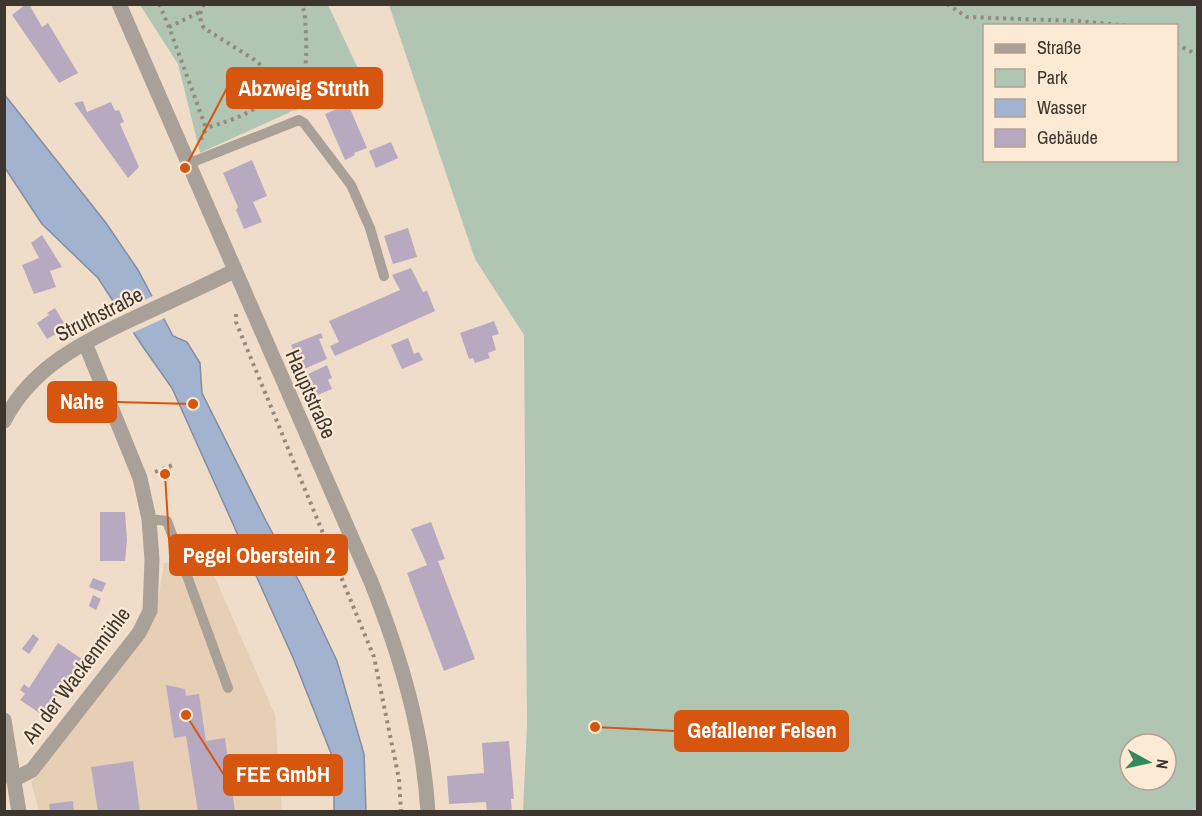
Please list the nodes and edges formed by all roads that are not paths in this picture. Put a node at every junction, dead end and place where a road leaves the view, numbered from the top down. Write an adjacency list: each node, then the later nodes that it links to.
1 (119, 4): 2 (street, Hauptstraße)
2 (190, 163): 3 (street, Hauptstraße); 4 (lane)
3 (234, 271): 5 (street, Struthstraße); 12 (street, Hauptstraße)
4 (384, 276)
5 (85, 343): 6 (street, Struthstraße); 7 (street, An der Wackenmühle)
6 (4, 420)
7 (149, 519): 8 (lane); 10 (street, An der Wackenmühle)
8 (228, 688)
9 (4, 720): 10 (street)
10 (13, 780): 11 (street)
11 (19, 812)
12 (428, 812)

